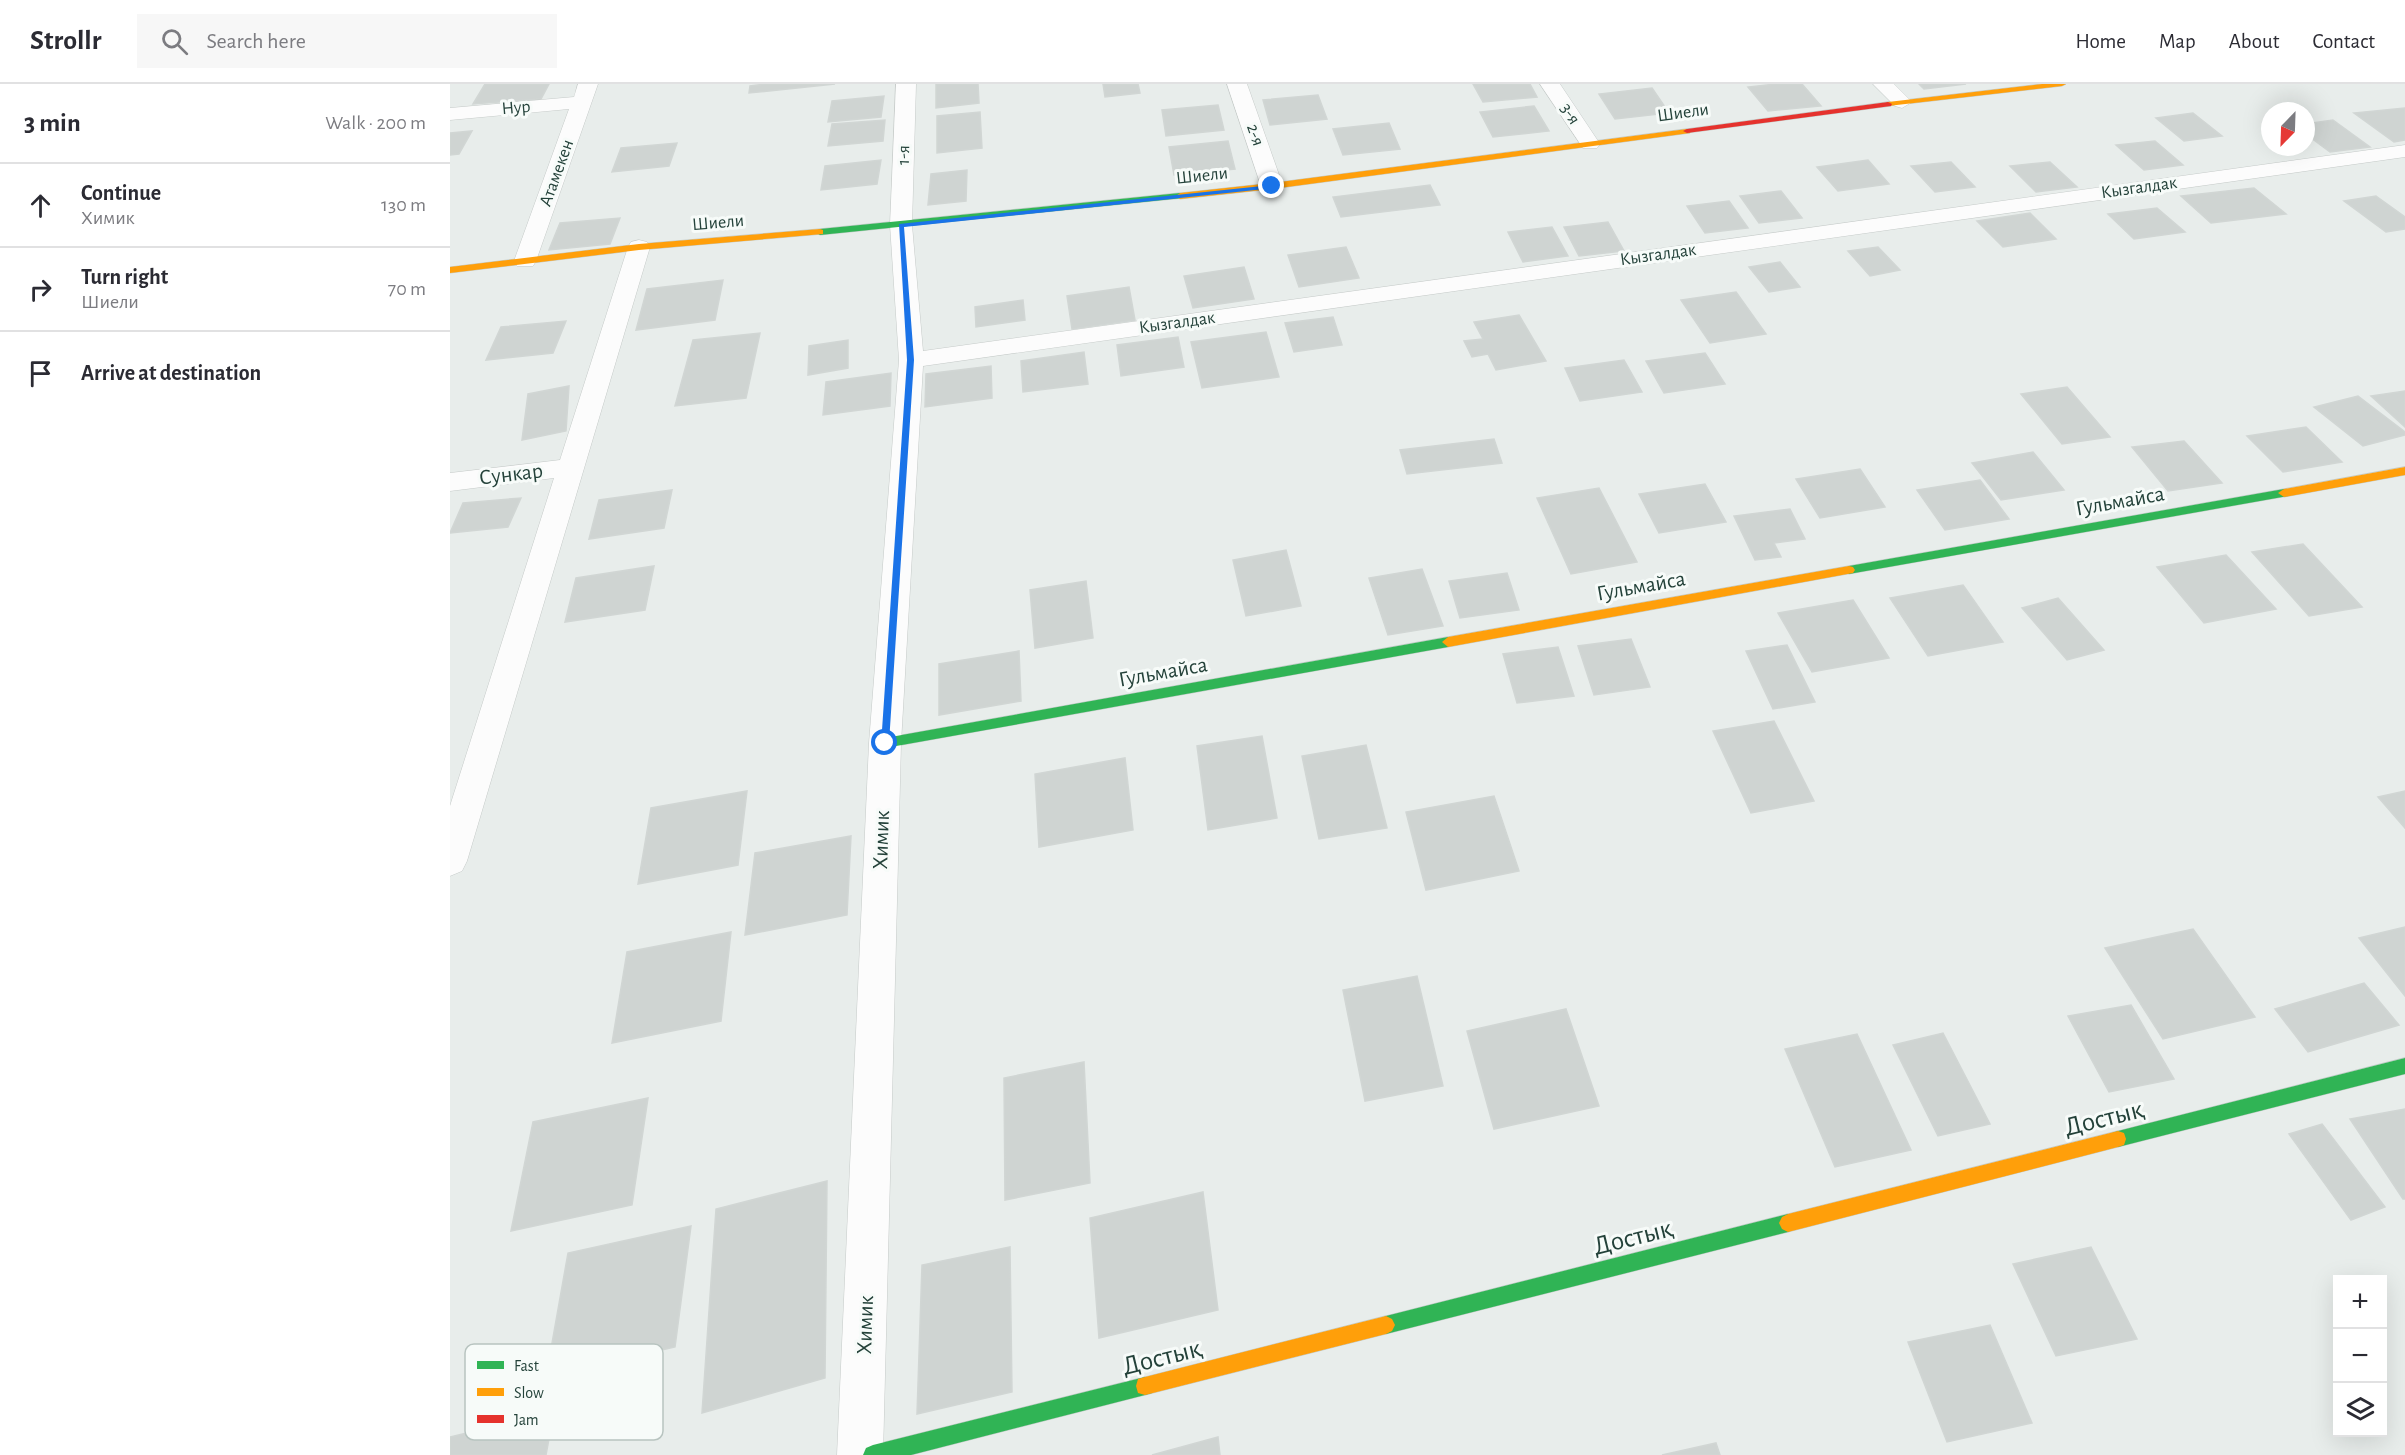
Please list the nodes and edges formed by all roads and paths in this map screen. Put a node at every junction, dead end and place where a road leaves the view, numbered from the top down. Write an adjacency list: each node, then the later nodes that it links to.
1 (906, 84): 12 (street, 1-я)
2 (1237, 84): 11 (street, 2-я)
3 (1550, 84): 9 (street, 3-я)
4 (1883, 84): 7 (street)
5 (2062, 84): 7 (street, Шиели)
6 (585, 93): 8 (street, Нур); 14 (street, Атамекен)
7 (1902, 102): 9 (street, Шиели)
8 (450, 114)
9 (1590, 144): 11 (street, Шиели)
10 (2405, 151): 16 (street, Кызгалдак)
11 (1272, 186): 12 (street, Шиели)
12 (901, 225): 13 (street, Шиели); 16 (street, Химик)
13 (639, 248): 14 (street, Шиели); 17 (street)
14 (525, 261): 15 (street, Шиели)
15 (450, 270)
16 (911, 360): 20 (street, Химик)
17 (572, 467): 19 (street, Сункар); 21 (street)
18 (2405, 471): 20 (street, Гульмайса)
19 (450, 482)
20 (885, 743): 24 (street, Химик)
21 (461, 789): 22 (street)
22 (450, 861)
23 (2405, 1066): 25 (street, Достық)
24 (860, 1455)
25 (873, 1455)

